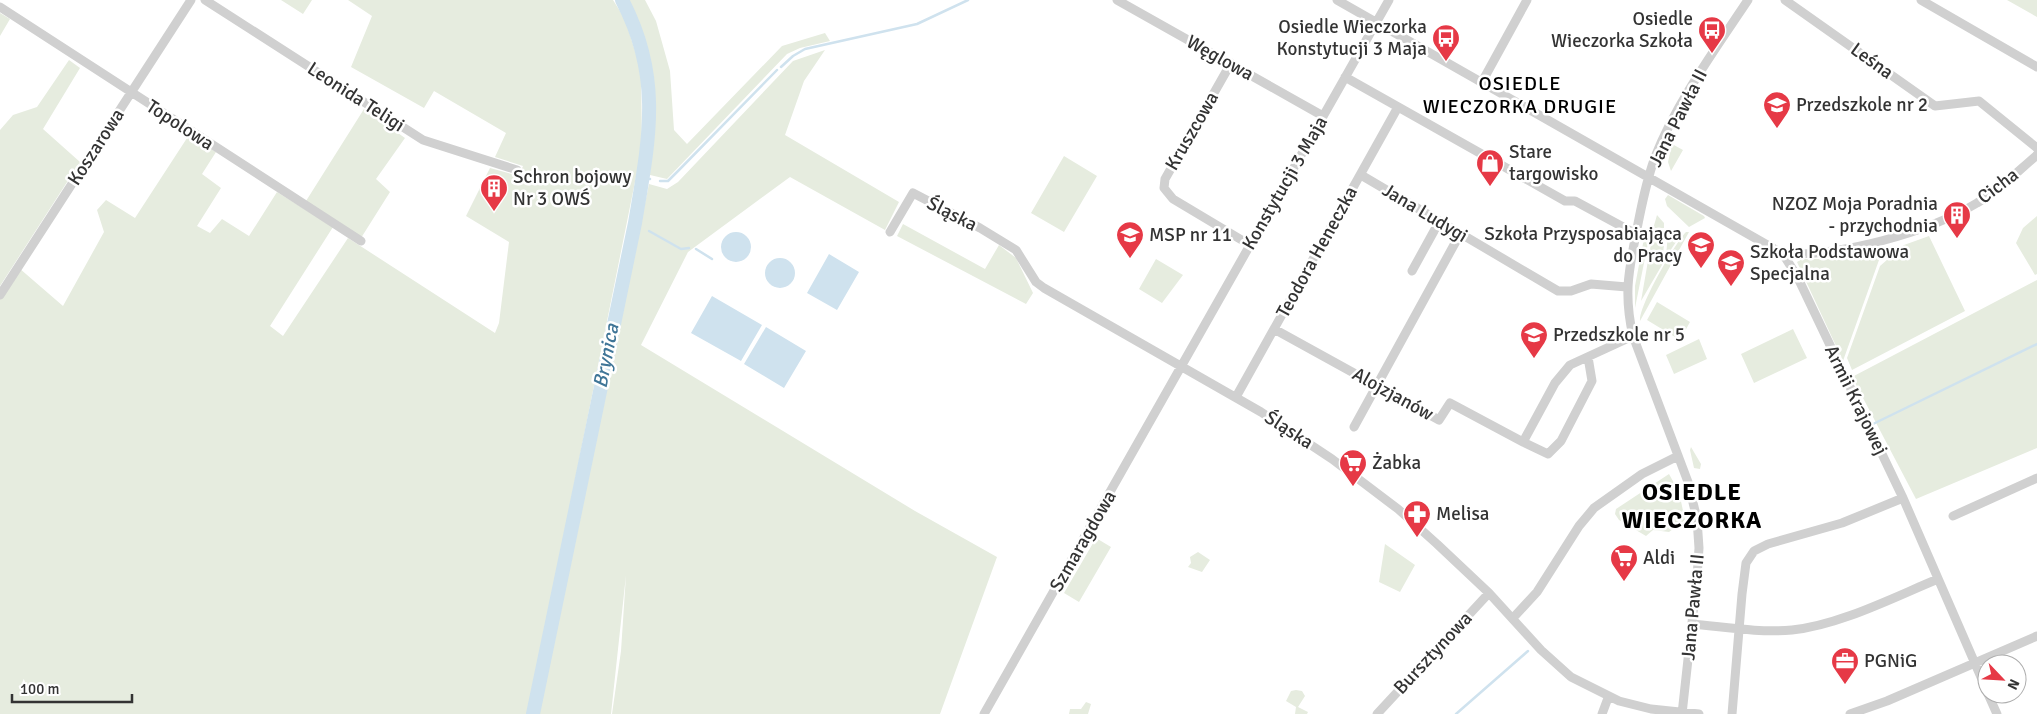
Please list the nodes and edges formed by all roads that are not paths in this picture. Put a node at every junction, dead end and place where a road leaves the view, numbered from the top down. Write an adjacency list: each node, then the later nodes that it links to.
1 (191, 0): 16 (street, Koszarowa)
2 (205, 0): 21 (street, Leonida Teligi)
3 (1117, 0): 12 (street, Węglowa)
4 (1338, 0): 11 (street, Armii Krajowej)
5 (1388, 0): 11 (street, Konstytucji 3 Maja)
6 (1527, 0): 15 (street)
7 (1748, 0): 23 (street, Jana Pawła II)
8 (1785, 0): 19 (street, Leśna)
9 (1921, 0): 13 (street)
10 (0, 7): 16 (street, Topolowa)
11 (1376, 22): 14 (street, Konstytucji 3 Maja); 15 (street, Armii Krajowej)
12 (1231, 63): 18 (street, Węglowa); 29 (street, Kruszcowa)
13 (2037, 66)
14 (1345, 76): 17 (street); 18 (street, Konstytucji 3 Maja)
15 (1482, 82): 23 (street, Armii Krajowej)
16 (131, 93): 28 (street, Topolowa); 33 (street, Koszarowa)
17 (1398, 107): 22 (street, Teodora Heneczka); 27 (street)
18 (1323, 116): 29 (street, Konstytucji 3 Maja)
19 (2037, 148)
20 (2037, 155): 30 (street, Cicha)
21 (517, 170)
22 (1361, 175): 24 (street, Jana Ludygi); 34 (street, Teodora Heneczka)
23 (1648, 176): 27 (street, Jana Pawła II); 30 (street, Armii Krajowej)
24 (1438, 222): 26 (street, Jana Ludygi); 31 (street)
25 (890, 232): 37 (street, Śląska)
26 (1460, 234): 32 (street, Jana Ludygi); 38 (street)
27 (1636, 234): 32 (street, Jana Pawła II)
28 (361, 241)
29 (1250, 245): 37 (street, Konstytucji 3 Maja)
30 (1783, 254): 44 (street, Armii Krajowej)
31 (1412, 271)
32 (1627, 287): 35 (street, Jana Pawła II)
33 (0, 295)
34 (1274, 329): 38 (street, Alojzjanów); 39 (street, Teodora Heneczka)
35 (1633, 336): 36 (street); 42 (street, Jana Pawła II)
36 (1588, 357): 41 (street); 41 (street)
37 (1182, 367): 39 (street, Śląska); 56 (street, Szmaragdowa)
38 (1378, 385): 40 (street); 41 (street, Alojzjanów)
39 (1236, 397): 47 (street, Śląska)
40 (1354, 427)
41 (1523, 442)
42 (1678, 456): 48 (street); 49 (street, Jana Pawła II)
43 (2037, 478): 45 (street)
44 (1903, 498): 46 (street, Armii Krajowej); 50 (street)
45 (1953, 516)
46 (1938, 579): 50 (street); 52 (street, Armii Krajowej)
47 (1489, 593): 48 (street, Śląska); 57 (street, Bursztynowa)
48 (1513, 618): 54 (street, Śląska)
49 (1692, 624): 50 (street); 55 (street, Jana Pawła II)
50 (1740, 629): 60 (street)
51 (2037, 636): 52 (street)
52 (1973, 664): 53 (street, Armii Krajowej); 61 (street)
53 (1977, 671)
54 (1608, 698): 55 (street, Śląska); 58 (street)
55 (1682, 713): 59 (street, Śląska)
56 (984, 714)
57 (1377, 714)
58 (1602, 714)
59 (1699, 714)
60 (1732, 714)
61 (1850, 714)

